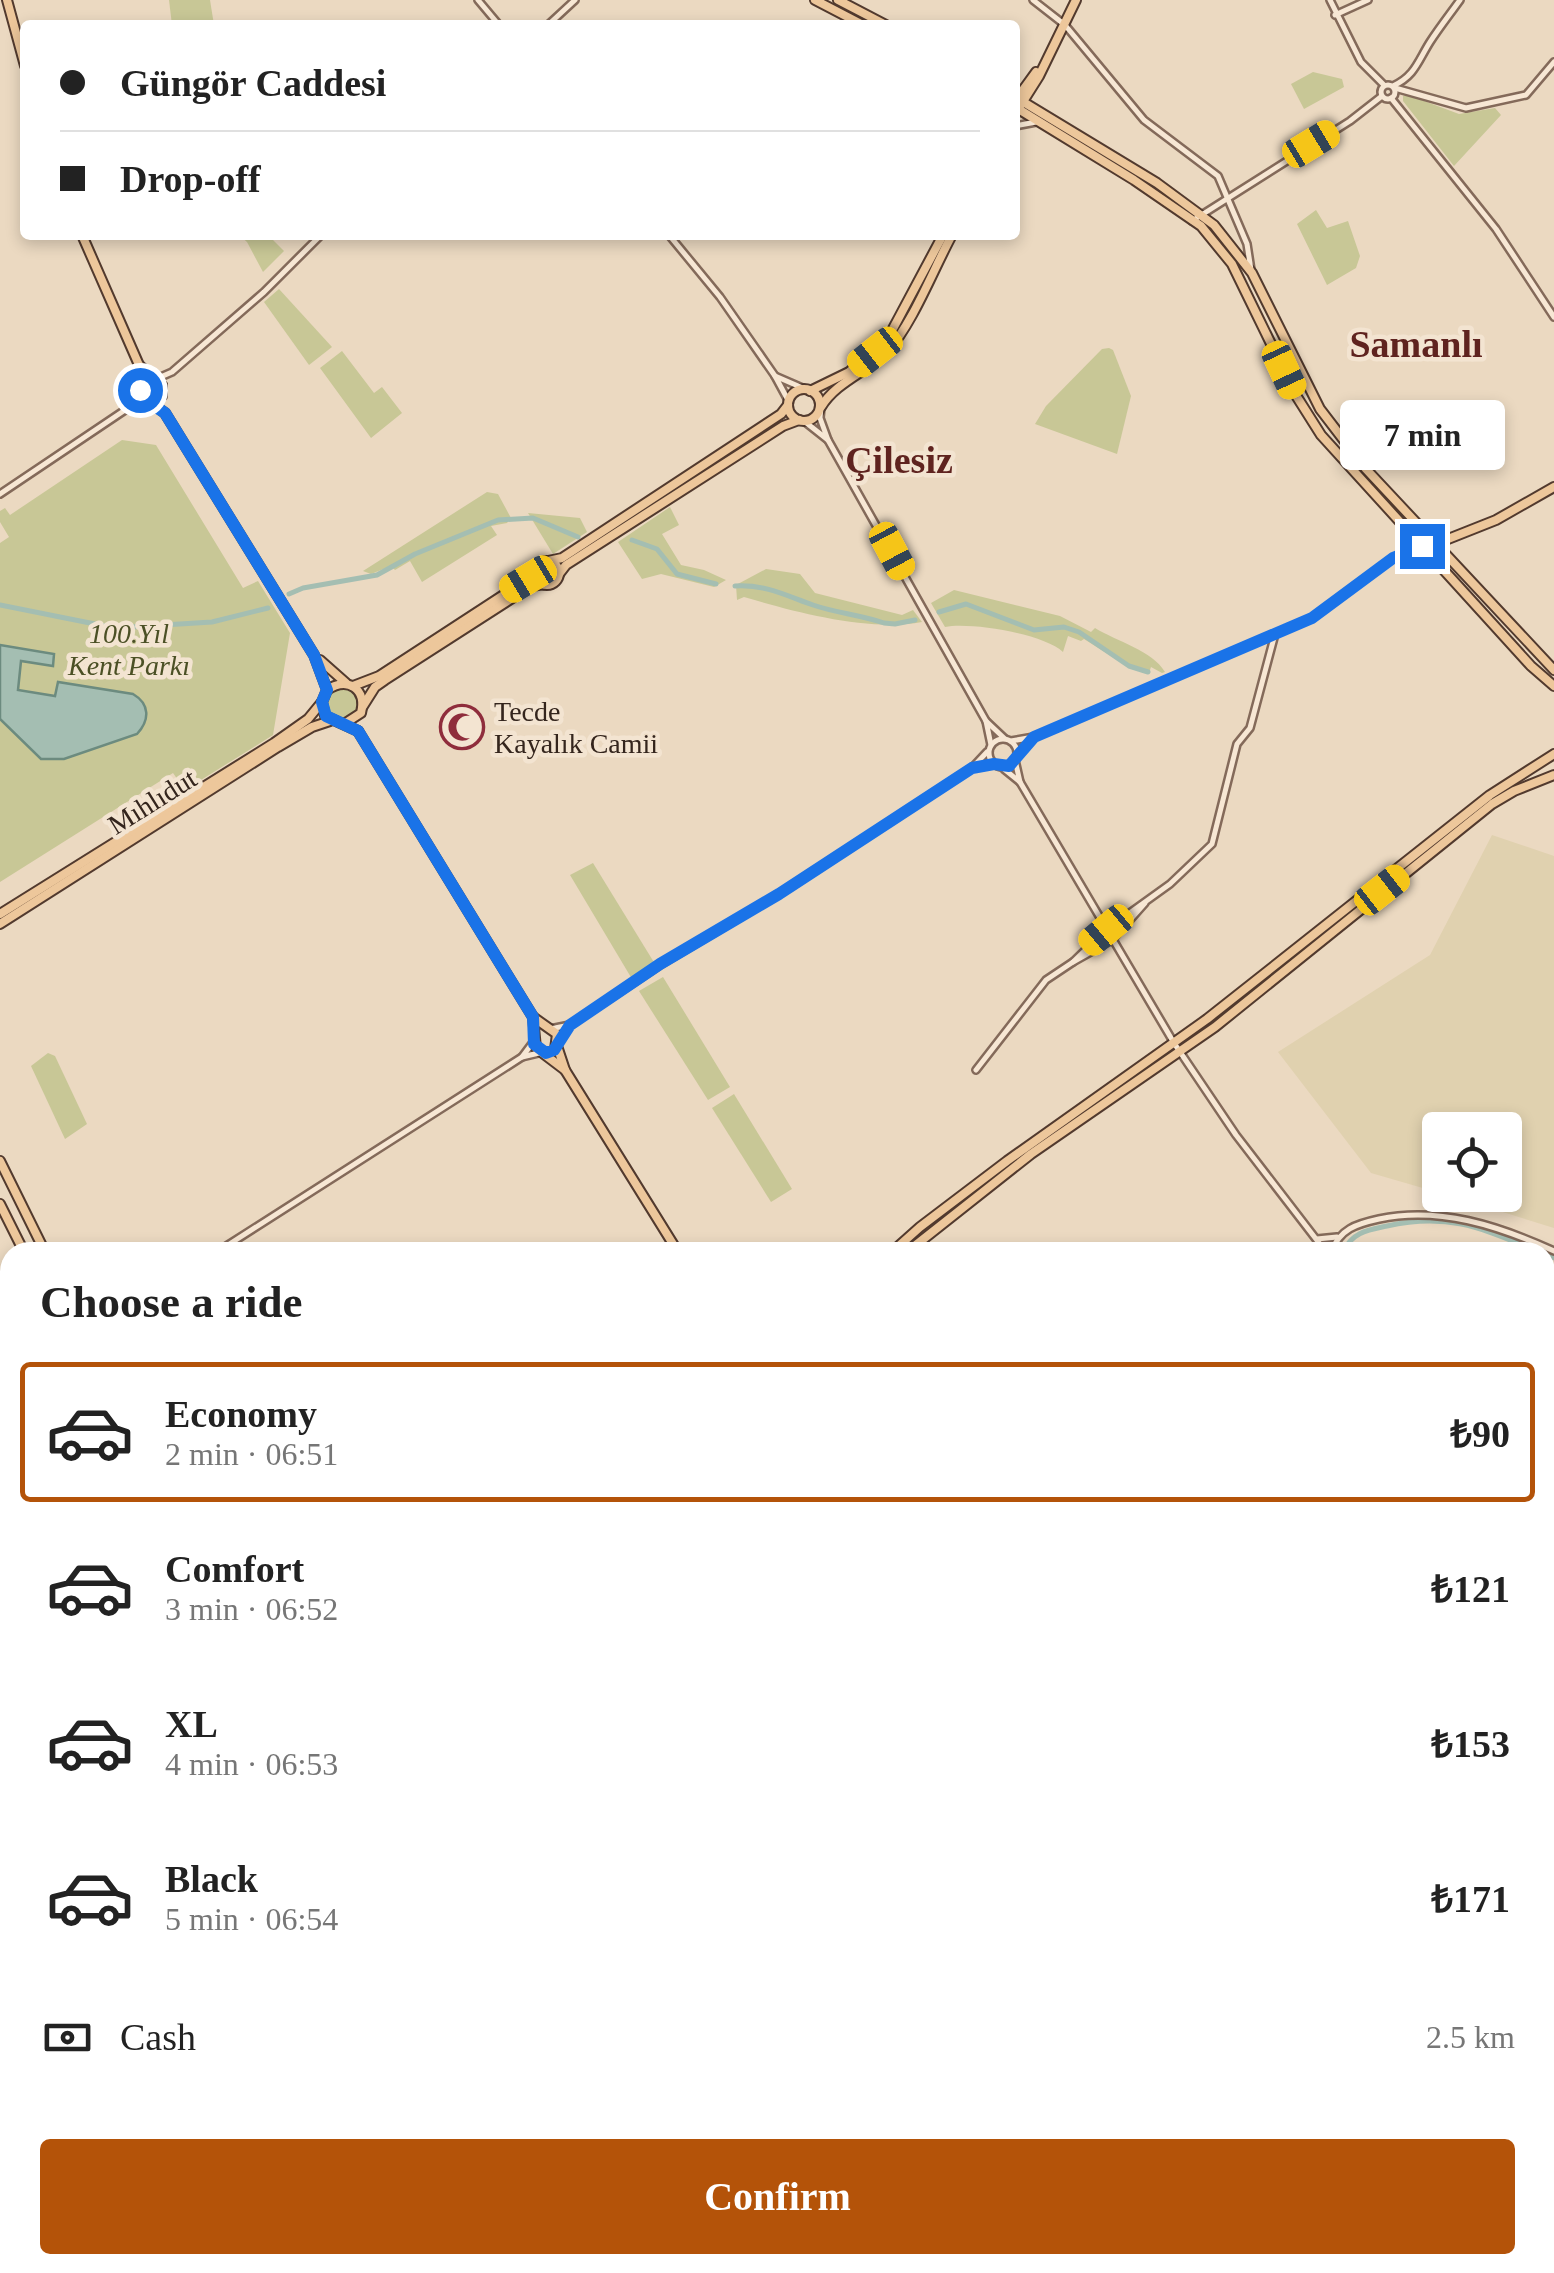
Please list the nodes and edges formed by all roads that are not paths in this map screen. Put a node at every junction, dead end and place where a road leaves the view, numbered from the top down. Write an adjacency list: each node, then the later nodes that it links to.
1 (6, 0): 17 (main road)
2 (478, 0): 12 (street)
3 (575, 0): 13 (street)
4 (815, 0): 14 (main road)
5 (838, 0): 15 (main road)
6 (1034, 0): 16 (street)
7 (1076, 0): 16 (main road)
8 (1330, 0): 11 (street)
9 (1368, 0): 11 (street)
10 (1460, 0): 20 (street)
11 (1336, 15): 19 (street)
12 (495, 20)
13 (553, 20)
14 (853, 20)
15 (876, 20)
16 (1064, 25): 23 (main road); 28 (street)
17 (20, 49)
18 (1554, 62): 20 (street)
19 (1384, 85): 20 (street); 21 (street)
20 (1394, 87): 22 (street)
21 (1382, 96): 22 (street); 28 (street)
22 (1392, 98): 37 (street)
23 (1020, 99)
24 (1020, 106): 26 (main road)
25 (1020, 106): 29 (main road)
26 (1042, 123): 27 (street); 30 (main road)
27 (1020, 124)
28 (1228, 198): 29 (street); 36 (street)
29 (1202, 215): 30 (street); 36 (main road)
30 (1192, 221): 55 (main road)
31 (84, 240): 38 (main road)
32 (315, 240): 39 (street)
33 (673, 240): 40 (street)
34 (939, 240): 43 (main road)
35 (949, 240): 48 (main road)
36 (1252, 273): 54 (main road)
37 (1554, 318)
38 (139, 364): 41 (main road); 42 (main road)
39 (172, 372): 41 (street); 44 (street)
40 (775, 376): 43 (street); 46 (street)
41 (154, 379): 42 (main road); 44 (main road)
42 (141, 387): 45 (main road); 47 (street)
43 (808, 390): 46 (main road); 48 (main road)
44 (163, 392): 45 (main road); 49 (main road)
45 (149, 401): 47 (street); 49 (main road)
46 (788, 402): 50 (main road); 56 (main road)
47 (131, 406): 53 (street)
48 (821, 407): 50 (main road); 51 (street)
49 (165, 413): 61 (main road)
50 (801, 421): 51 (street); 58 (main road)
51 (828, 440): 69 (street)
52 (1554, 487): 54 (main road)
53 (0, 494)
54 (1438, 543): 55 (street); 62 (main road)
55 (1422, 546): 60 (street); 64 (main road)
56 (548, 561): 57 (main road); 58 (main road)
57 (536, 570): 59 (main road); 63 (main road)
58 (558, 574): 59 (main road)
59 (545, 584): 67 (main road)
60 (1275, 634): 72 (street); 82 (street)
61 (314, 655): 63 (main road); 65 (main road)
62 (1554, 670)
63 (350, 684): 65 (main road); 67 (main road)
64 (1554, 686)
65 (327, 690): 66 (main road)
66 (322, 702): 68 (main road); 83 (main road, Mıhlıdut)
67 (361, 710): 70 (main road); 71 (main road)
68 (330, 720): 70 (main road); 84 (main road, Mıhlıdut)
69 (986, 721): 73 (street); 74 (street)
70 (344, 724): 71 (main road)
71 (358, 731): 88 (main road)
72 (1034, 737): 73 (street); 76 (street)
73 (1007, 740): 74 (street); 76 (street)
74 (990, 747): 77 (street); 79 (street)
75 (1552, 754): 93 (main road)
76 (1016, 757): 78 (street); 81 (street)
77 (994, 764): 78 (street); 79 (street)
78 (1002, 767): 81 (street)
79 (972, 768): 89 (street)
80 (1554, 775): 93 (main road)
81 (1020, 782): 85 (street)
82 (1145, 904): 85 (street); 86 (street)
83 (0, 914)
84 (0, 924)
85 (1106, 930): 86 (street); 87 (street)
86 (1112, 940): 87 (street); 93 (street)
87 (1073, 962): 97 (street)
88 (533, 1017): 90 (main road); 91 (main road)
89 (570, 1025): 90 (street); 92 (street)
90 (548, 1029): 91 (main road); 92 (main road)
91 (535, 1037): 94 (main road); 95 (street)
92 (558, 1044): 94 (main road); 96 (main road)
93 (1178, 1047): 101 (street); 106 (main road); 107 (main road)
94 (544, 1052): 95 (street); 96 (main road)
95 (522, 1057): 104 (street)
96 (565, 1070): 105 (main road)
97 (976, 1070)
98 (0, 1161): 103 (main road)
99 (0, 1204): 102 (main road)
100 (1337, 1237): 101 (street); 109 (street); 110 (street)
101 (1317, 1239): 108 (street)
102 (19, 1242)
103 (40, 1242)
104 (233, 1242)
105 (672, 1242)
106 (903, 1242)
107 (920, 1242)
108 (1320, 1242)
109 (1334, 1242)
110 (1529, 1242)

